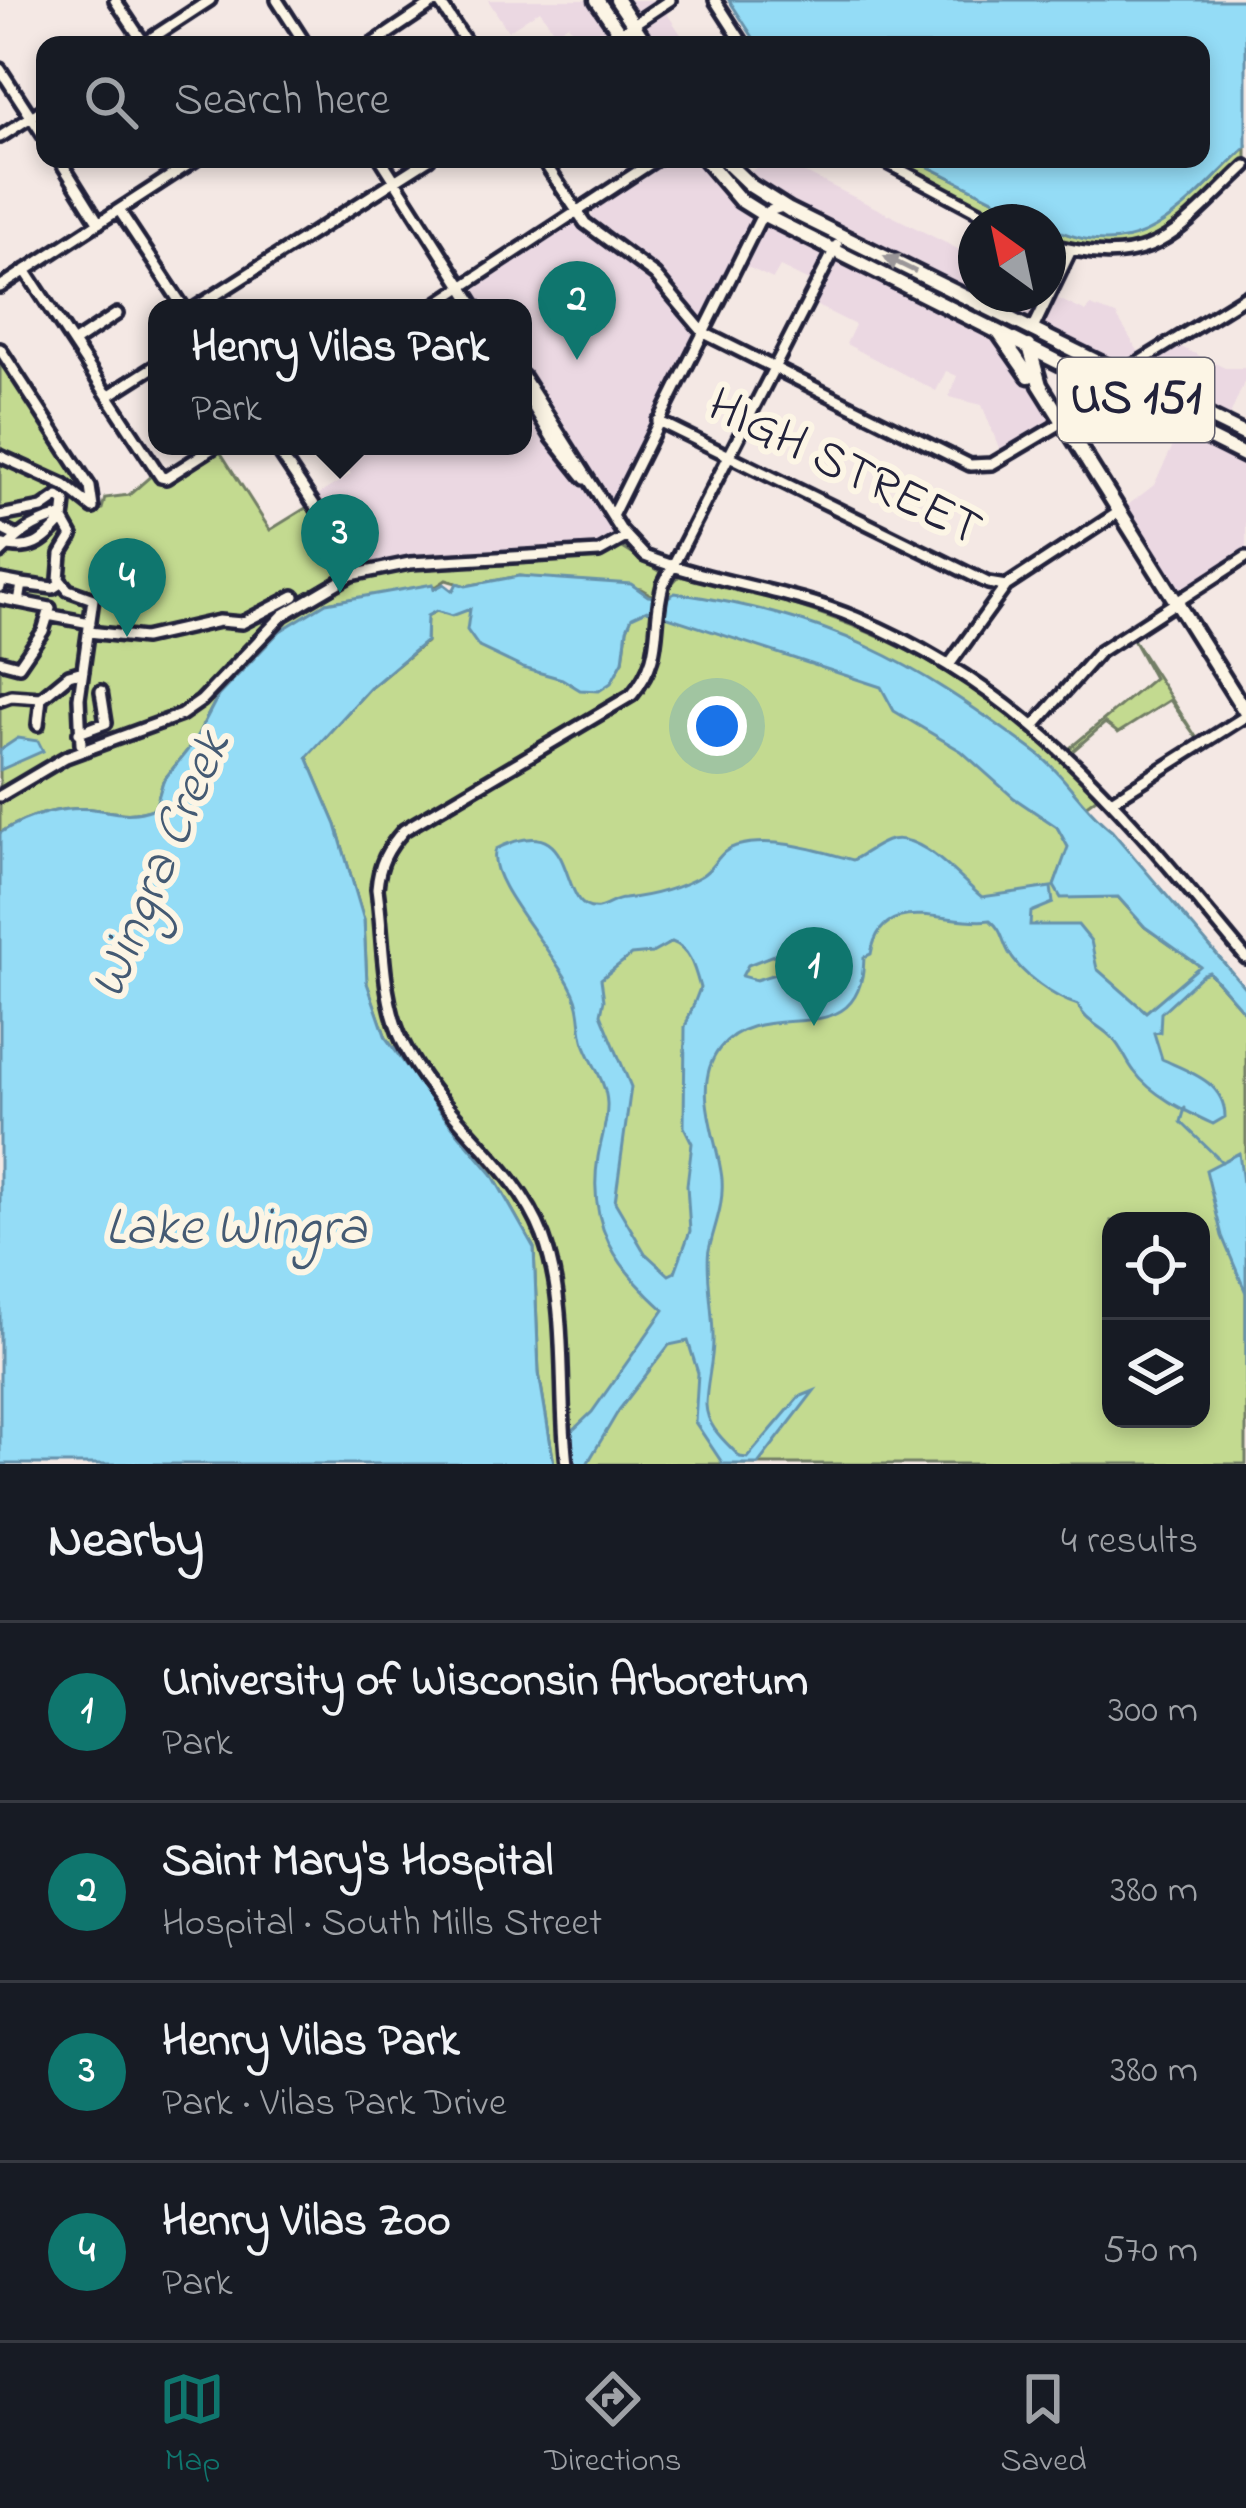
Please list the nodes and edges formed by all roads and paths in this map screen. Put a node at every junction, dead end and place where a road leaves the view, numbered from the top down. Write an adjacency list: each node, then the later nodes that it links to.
1 (116, 0): 10 (street)
2 (210, 0): 11 (street)
3 (277, 0): 12 (street)
4 (438, 0): 13 (street); 14 (street)
5 (597, 0): 15 (main road)
6 (616, 0): 9 (main road)
7 (670, 0): 9 (street)
8 (715, 0): 18 (street)
9 (633, 24): 16 (street); 17 (main road)
10 (138, 36)
11 (155, 36)
12 (300, 36)
13 (384, 36)
14 (462, 36)
15 (622, 36)
16 (626, 36)
17 (641, 36)
18 (738, 36)
19 (0, 69): 21 (street)
20 (36, 114): 21 (street)
21 (32, 117): 22 (street); 23 (street)
22 (36, 123)
23 (0, 137)
24 (1246, 166): 43 (street)
25 (64, 168): 40 (street)
26 (183, 168): 37 (street)
27 (387, 168): 34 (street)
28 (415, 168): 34 (street)
29 (548, 168): 38 (street)
30 (643, 168): 38 (street)
31 (713, 168): 39 (main road, US 151)
32 (732, 168): 36 (main road, US 151)
33 (897, 168): 35 (street)
34 (395, 181): 47 (street); 50 (street)
35 (964, 204)
36 (783, 207): 39 (street); 41 (main road, US 151)
37 (119, 210): 40 (street); 49 (street)
38 (578, 211): 47 (street); 56 (street)
39 (764, 215): 44 (main road, US 151); 56 (street)
40 (99, 223): 45 (street)
41 (842, 236): 44 (street); 55 (main road, US 151, one-way to 41)
42 (1066, 249): 43 (street)
43 (1071, 250): 55 (street)
44 (834, 251): 54 (main road, US 151); 60 (street)
45 (25, 270): 46 (street); 57 (street)
46 (0, 287)
47 (463, 287): 51 (street); 52 (street)
48 (1246, 296): 62 (street)
49 (178, 299)
50 (209, 299)
51 (444, 299)
52 (470, 299)
53 (118, 314): 57 (street)
54 (995, 329): 58 (main road, US 151); 63 (main road)
55 (1032, 331): 58 (main road); 62 (main road, US 151)
56 (704, 333): 60 (street); 68 (street)
57 (74, 343): 66 (street)
58 (1029, 346): 63 (main road); 64 (main road, US 151)
59 (0, 349): 74 (street)
60 (775, 368): 69 (street); 75 (street)
61 (148, 370): 66 (street)
62 (1120, 374): 64 (street); 70 (main road, US 151)
63 (1035, 381): 69 (main road)
64 (1113, 388): 71 (main road, US 151)
65 (532, 390): 76 (street)
66 (108, 396): 72 (street)
67 (532, 404): 76 (street)
68 (658, 421): 75 (street, HIGH STREET); 79 (street)
69 (1063, 422): 77 (main road)
70 (1246, 435)
71 (1245, 453)
72 (201, 455)
73 (281, 455): 89 (street)
74 (0, 456)
75 (730, 457): 88 (street); 93 (street, HIGH STREET)
76 (591, 484): 79 (street)
77 (1119, 512): 93 (street, HIGH STREET); 97 (main road)
78 (0, 516): 80 (street)
79 (612, 516): 83 (street)
80 (63, 520): 82 (street); 84 (street); 86 (street)
81 (0, 528): 82 (street)
82 (16, 536): 85 (street)
83 (626, 537): 88 (street); 89 (street)
84 (48, 540): 85 (street); 86 (street)
85 (2, 548)
86 (62, 554): 92 (street)
87 (1246, 557): 97 (street)
88 (671, 571): 101 (street); 113 (street)
89 (351, 575): 110 (street)
90 (0, 582): 91 (street)
91 (22, 584): 92 (street); 96 (street)
92 (57, 586): 98 (street); 99 (street)
93 (1006, 586): 101 (street)
94 (294, 596): 99 (street)
95 (0, 598): 96 (street)
96 (19, 602): 98 (street)
97 (1175, 602): 107 (main road); 109 (street)
98 (49, 611): 99 (street); 100 (street)
99 (89, 627): 102 (street)
100 (0, 661)
101 (949, 665): 109 (street)
102 (83, 671): 103 (street); 105 (street)
103 (101, 692)
104 (0, 702): 105 (street)
105 (41, 702): 106 (street); 108 (street)
106 (54, 708)
107 (1246, 715): 111 (street)
108 (38, 724)
109 (1035, 725): 111 (street)
110 (0, 796)
111 (1113, 800): 112 (street)
112 (1246, 958)
113 (567, 1464)

